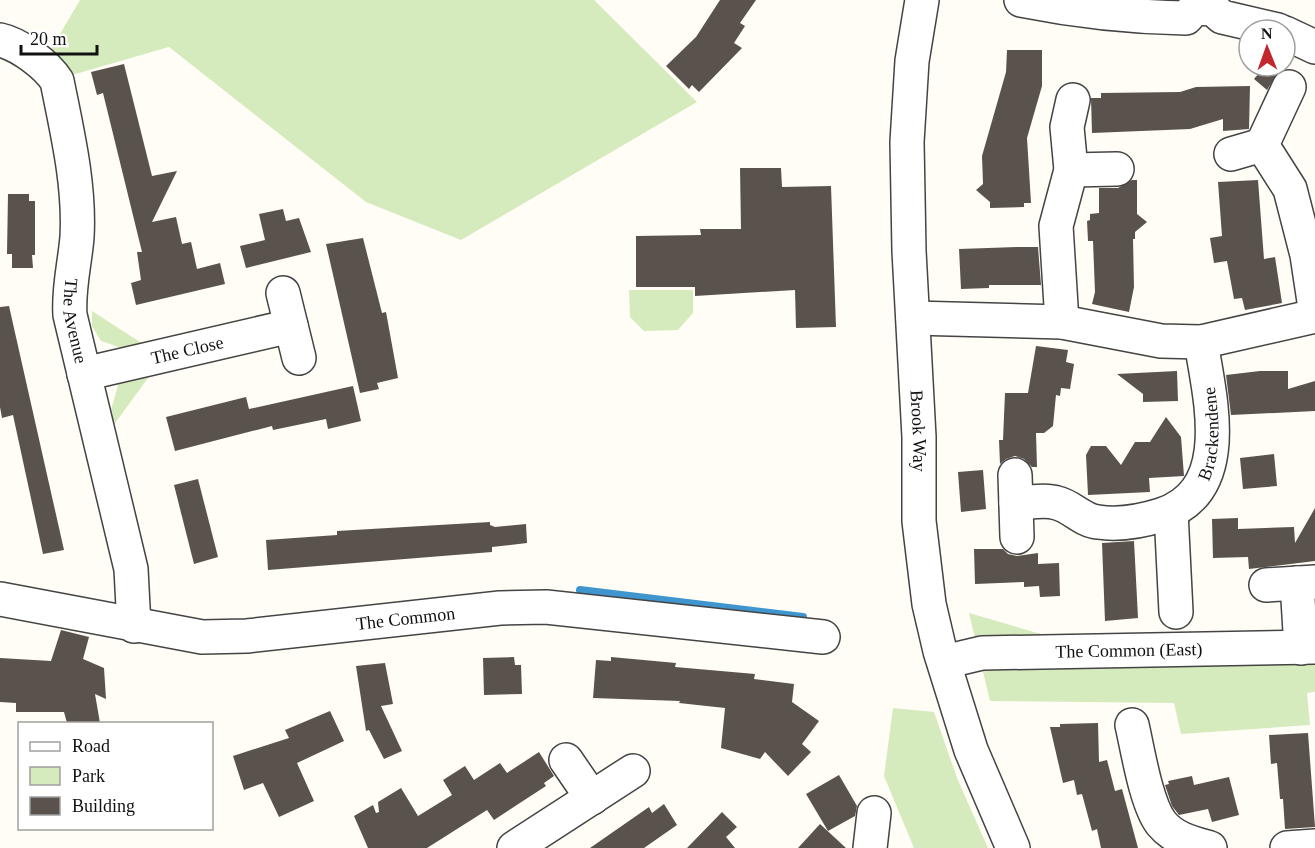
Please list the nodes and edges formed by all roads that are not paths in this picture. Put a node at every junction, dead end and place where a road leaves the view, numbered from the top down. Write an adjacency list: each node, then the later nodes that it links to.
1 (922, 0): 16 (street, Brook Way)
2 (1021, 0): 3 (street)
3 (1237, 20)
4 (1297, 39): 6 (street)
5 (0, 40): 21 (street, The Avenue)
6 (1315, 47)
7 (1289, 87): 9 (street)
8 (1073, 100): 12 (street)
9 (1262, 145): 10 (street); 14 (street)
10 (1232, 154)
11 (1117, 169): 12 (street)
12 (1071, 170): 17 (street)
13 (284, 293): 18 (street)
14 (1315, 308)
15 (1315, 316): 19 (street)
16 (913, 318): 17 (street); 30 (street, Brook Way)
17 (1062, 322): 19 (street)
18 (291, 326): 20 (street); 21 (street, The Close)
19 (1202, 342): 22 (street, Brackendene)
20 (299, 358)
21 (84, 374): 27 (street, The Avenue)
22 (1171, 512): 23 (street, Brackendene); 26 (street)
23 (1017, 537)
24 (1292, 583): 29 (street)
25 (0, 599): 27 (street, The Common)
26 (1176, 612)
27 (134, 626): 28 (street, The Common)
28 (817, 631)
29 (1308, 648): 30 (street, The Common (East))
30 (944, 662): 39 (street, Brook Way)
31 (1128, 743): 40 (street)
32 (566, 760): 34 (street)
33 (633, 771): 34 (street)
34 (592, 798): 38 (street)
35 (874, 813): 37 (street)
36 (1315, 846): 41 (street)
37 (872, 847)
38 (514, 848)
39 (1013, 848)
40 (1210, 848)
41 (1287, 848)

